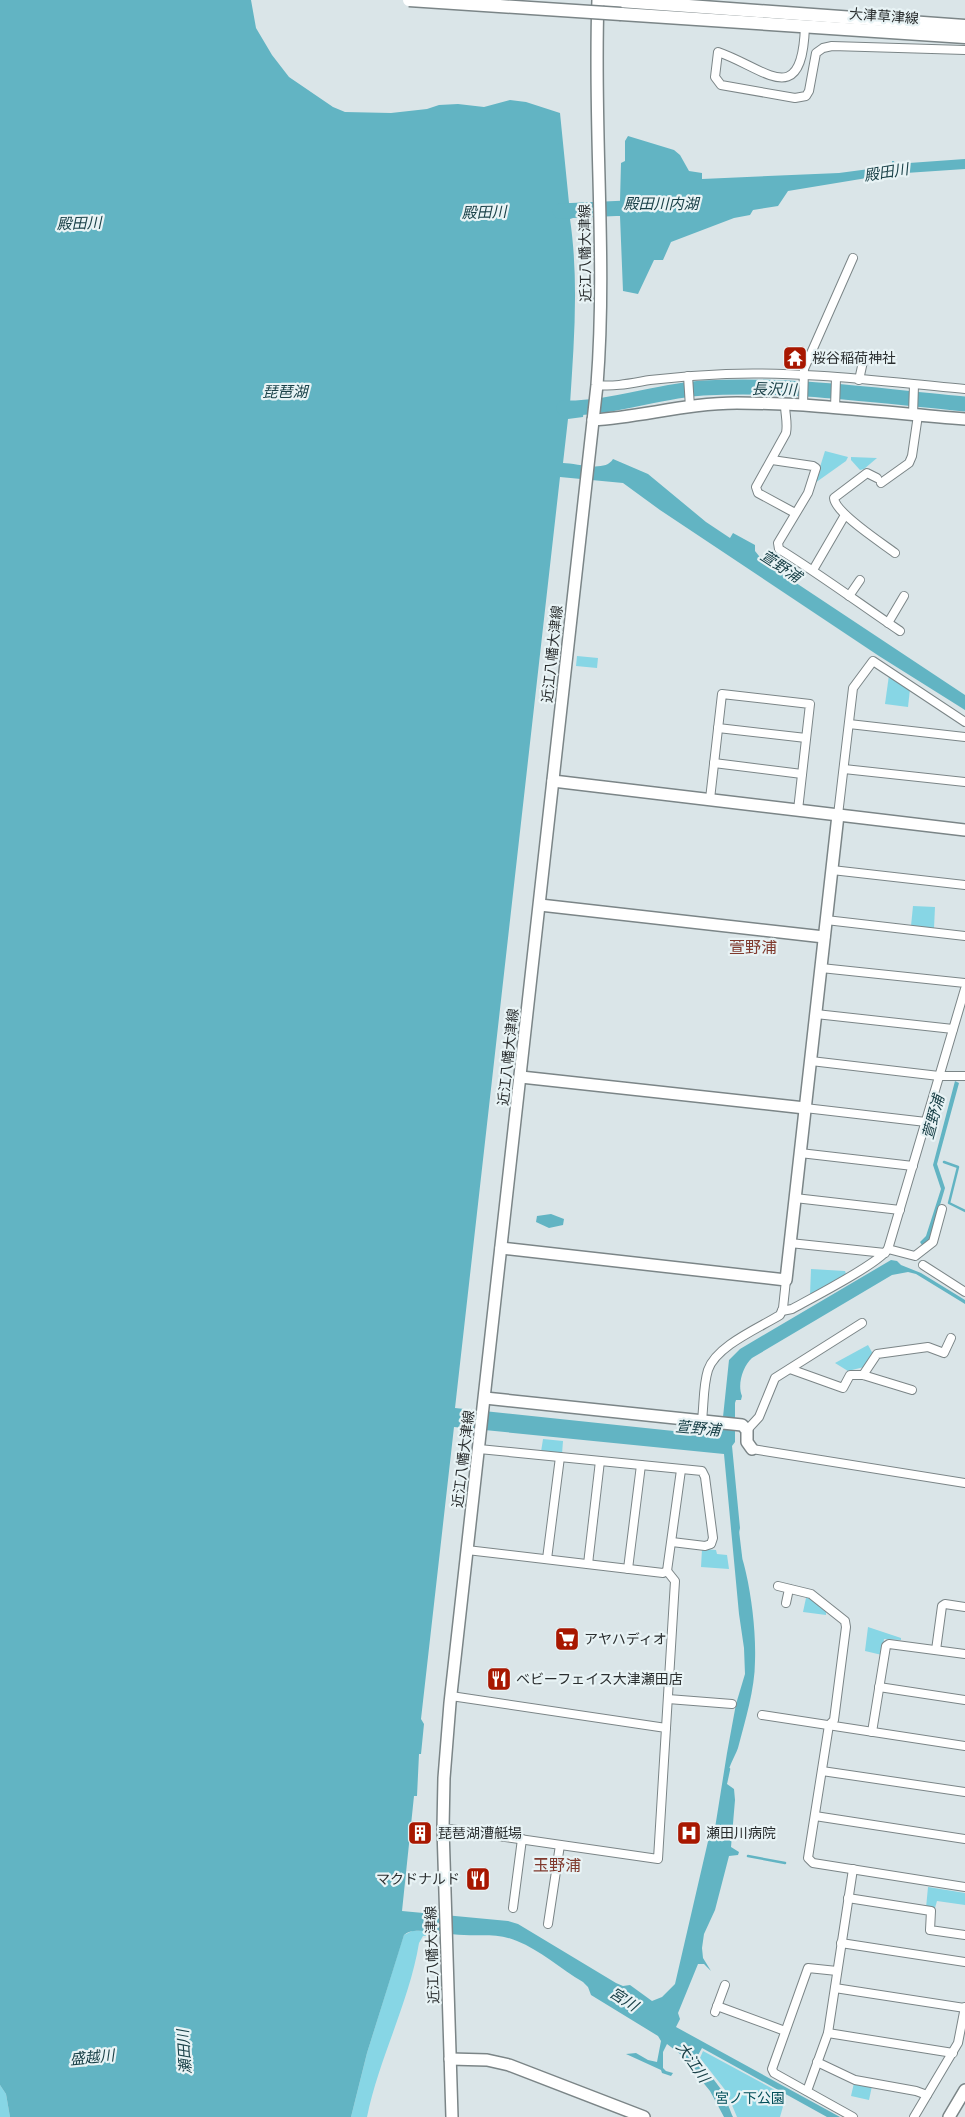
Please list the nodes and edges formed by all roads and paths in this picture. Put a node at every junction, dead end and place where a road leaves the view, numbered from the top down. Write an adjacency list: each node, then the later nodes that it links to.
1 (409, 0): 5 (main road, 大津草津線, bridge)
2 (598, 0): 16 (street, 近江八幡大津線)
3 (606, 0): 4 (main road, 大津草津線)
4 (622, 1): 6 (main road, 大津草津線)
5 (805, 26): 7 (main road, 大津草津線); 8 (street)
6 (965, 26)
7 (965, 37)
8 (965, 50)
9 (853, 258): 11 (street)
10 (864, 357): 13 (street)
11 (804, 376): 12 (street); 14 (street); 18 (street)
12 (688, 378): 16 (street); 19 (street)
13 (859, 380): 14 (street); 15 (street)
14 (836, 381): 21 (street)
15 (914, 387): 17 (street); 22 (street)
16 (596, 390): 23 (street, 近江八幡大津線)
17 (965, 390)
18 (803, 402): 20 (street); 21 (street)
19 (690, 404): 20 (street); 23 (street)
20 (785, 405): 25 (street)
21 (835, 406): 22 (street)
22 (915, 413): 24 (street); 27 (street)
23 (593, 418): 43 (street, 近江八幡大津線)
24 (965, 419)
25 (772, 460): 26 (street); 26 (street)
26 (796, 513): 29 (street)
27 (845, 515): 28 (street); 29 (street)
28 (895, 553)
29 (813, 570): 31 (street)
30 (860, 580): 31 (street)
31 (849, 596): 33 (street)
32 (904, 596): 33 (street)
33 (888, 623): 34 (street)
34 (900, 631)
35 (965, 722): 36 (street)
36 (849, 724): 38 (street); 41 (street)
37 (718, 728): 39 (street); 39 (street); 40 (street)
38 (965, 737)
39 (806, 738): 42 (street)
40 (714, 763): 42 (street); 45 (street)
41 (844, 769): 44 (street); 47 (street)
42 (802, 774): 46 (street)
43 (553, 781): 45 (street); 51 (street, 近江八幡大津線)
44 (965, 782)
45 (710, 799): 46 (street)
46 (798, 810): 47 (street)
47 (838, 815): 48 (street); 49 (street)
48 (965, 830)
49 (832, 870): 50 (street); 52 (street)
50 (965, 885)
51 (540, 905): 54 (street); 63 (street, 近江八幡大津線)
52 (826, 920): 53 (street); 54 (street)
53 (965, 936)
54 (824, 937): 55 (street)
55 (821, 968): 56 (street); 58 (street)
56 (965, 983)
57 (965, 988): 59 (street)
58 (816, 1014): 59 (street); 60 (street)
59 (953, 1029): 61 (street)
60 (810, 1062): 61 (street); 64 (street)
61 (939, 1076): 62 (street); 65 (street)
62 (965, 1076)
63 (520, 1077): 64 (street); 72 (street, 近江八幡大津線)
64 (805, 1108): 65 (street); 66 (street)
65 (926, 1122): 67 (street)
66 (800, 1153): 67 (street); 68 (street)
67 (913, 1166): 70 (street)
68 (795, 1198): 70 (street); 71 (street)
69 (942, 1209): 73 (street)
70 (900, 1210): 73 (street)
71 (790, 1243): 73 (street); 75 (street)
72 (501, 1248): 75 (street); 83 (street, 近江八幡大津線)
73 (887, 1251): 77 (street)
74 (923, 1265): 76 (street)
75 (786, 1280): 77 (street)
76 (965, 1292)
77 (782, 1311): 84 (street)
78 (862, 1323): 80 (street)
79 (950, 1338): 81 (street)
80 (790, 1369): 81 (street); 85 (street)
81 (862, 1376): 82 (street)
82 (912, 1390)
83 (484, 1402): 84 (street); 86 (street, 近江八幡大津線)
84 (702, 1420): 85 (street)
85 (747, 1430): 87 (street)
86 (479, 1449): 88 (street); 94 (street, 近江八幡大津線)
87 (752, 1449): 92 (street)
88 (560, 1457): 89 (street); 95 (street)
89 (600, 1461): 90 (street); 96 (street)
90 (641, 1465): 91 (street); 97 (street)
91 (681, 1470): 93 (street); 93 (street)
92 (965, 1483)
93 (672, 1542): 98 (street)
94 (467, 1550): 95 (street); 106 (street, 近江八幡大津線)
95 (547, 1559): 96 (street)
96 (588, 1564): 97 (street)
97 (628, 1569): 98 (street)
98 (667, 1571): 107 (street)
99 (778, 1586): 100 (street)
100 (789, 1588): 101 (street); 111 (street)
101 (786, 1603)
102 (965, 1606): 103 (street)
103 (936, 1650): 104 (street); 105 (street)
104 (965, 1654)
105 (880, 1687): 108 (street); 113 (street)
106 (451, 1696): 112 (street); 118 (street, 近江八幡大津線)
107 (668, 1699): 109 (street); 112 (street)
108 (965, 1700)
109 (732, 1704)
110 (762, 1714): 111 (street)
111 (829, 1725): 113 (street); 115 (street)
112 (666, 1728): 121 (street)
113 (872, 1732): 114 (street)
114 (965, 1746)
115 (822, 1770): 116 (street); 117 (street)
116 (965, 1792)
117 (815, 1816): 120 (street); 122 (street)
118 (443, 1828): 119 (street); 137 (street, 近江八幡大津線)
119 (522, 1839): 121 (street); 125 (street)
120 (965, 1839)
121 (560, 1845): 126 (street)
122 (852, 1869): 123 (street); 124 (street)
123 (965, 1887)
124 (848, 1898): 127 (street); 128 (street)
125 (513, 1908)
126 (548, 1924)
127 (965, 1935)
128 (841, 1943): 129 (street); 130 (street)
129 (965, 1962)
130 (837, 1971): 132 (street); 134 (street)
131 (725, 1986): 134 (street)
132 (835, 1988): 133 (street); 135 (street)
133 (965, 2007): 136 (street)
134 (785, 2031): 140 (street)
135 (828, 2033): 136 (street); 138 (street)
136 (953, 2053): 141 (street)
137 (450, 2059): 142 (street, 近江八幡大津線); 143 (street)
138 (817, 2062): 140 (street); 141 (street)
139 (965, 2090): 146 (street)
140 (807, 2091): 144 (street)
141 (927, 2095): 145 (street)
142 (452, 2117)
143 (644, 2117)
144 (853, 2117)
145 (914, 2117)
146 (949, 2117)

